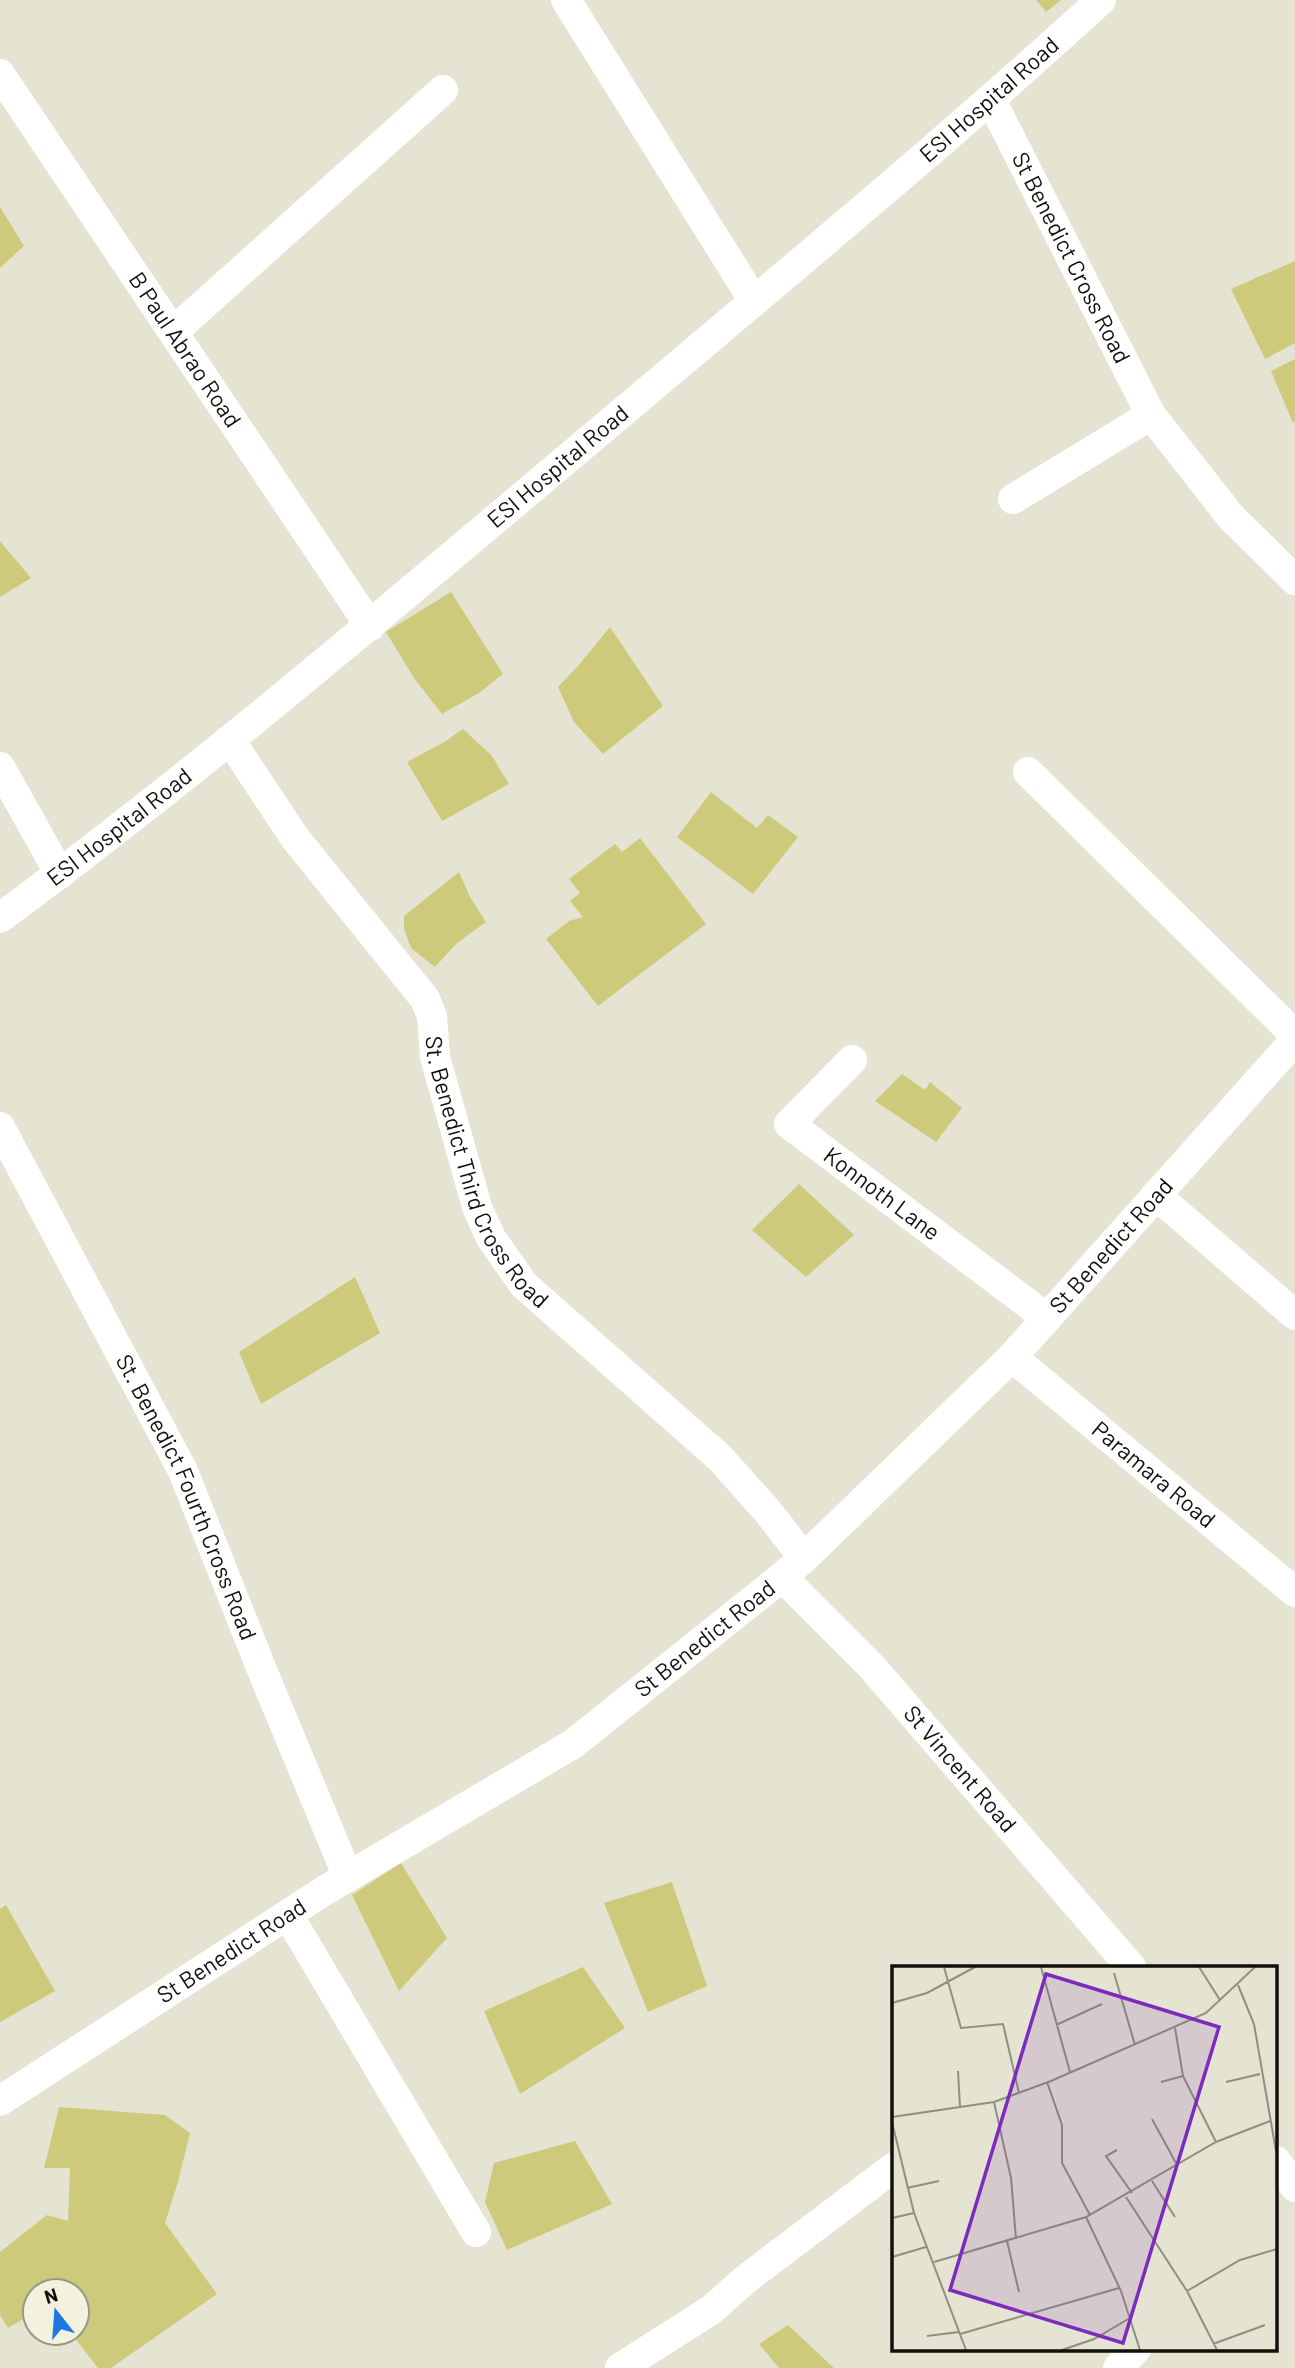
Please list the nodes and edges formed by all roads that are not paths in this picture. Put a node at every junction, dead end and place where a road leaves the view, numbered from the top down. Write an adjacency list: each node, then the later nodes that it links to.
1 (566, 0): 6 (street)
2 (1101, 0): 5 (street, ESI Hospital Road)
3 (0, 74): 7 (street, B Paul Abrao Road)
4 (443, 90): 7 (street)
5 (991, 100): 6 (street, ESI Hospital Road); 8 (street, St Benedict Cross Road)
6 (754, 301): 11 (street, ESI Hospital Road)
7 (173, 332): 11 (street, B Paul Abrao Road)
8 (1151, 415): 9 (street); 10 (street)
9 (1013, 499)
10 (1295, 580)
11 (370, 625): 12 (street, ESI Hospital Road)
12 (230, 740): 15 (street, ESI Hospital Road); 25 (street, St. Benedict Third Cross Road)
13 (0, 767): 15 (street)
14 (1028, 772): 17 (street)
15 (60, 874): 16 (street, ESI Hospital Road)
16 (0, 918)
17 (1295, 1035)
18 (1295, 1041): 21 (street, St Benedict Road)
19 (852, 1060): 23 (street, Konnoth Lane)
20 (0, 1127): 28 (street, St. Benedict Fourth Cross Road)
21 (1156, 1195): 22 (street); 23 (street, St Benedict Road)
22 (1295, 1315)
23 (1047, 1318): 24 (street, St Benedict Road)
24 (1012, 1357): 25 (street, St Benedict Road); 27 (street, Paramara Road)
25 (804, 1558): 26 (street, St Benedict Road)
26 (782, 1577): 28 (street, St Benedict Road); 30 (street, St Vincent Road)
27 (1295, 1592)
28 (348, 1877): 29 (street, St Benedict Road)
29 (288, 1914): 31 (street, St Benedict Road); 33 (street)
30 (1130, 1966)
31 (0, 2101)
32 (892, 2170): 35 (street)
33 (475, 2232)
34 (1135, 2350): 36 (street)
35 (620, 2368)
36 (1118, 2368)

